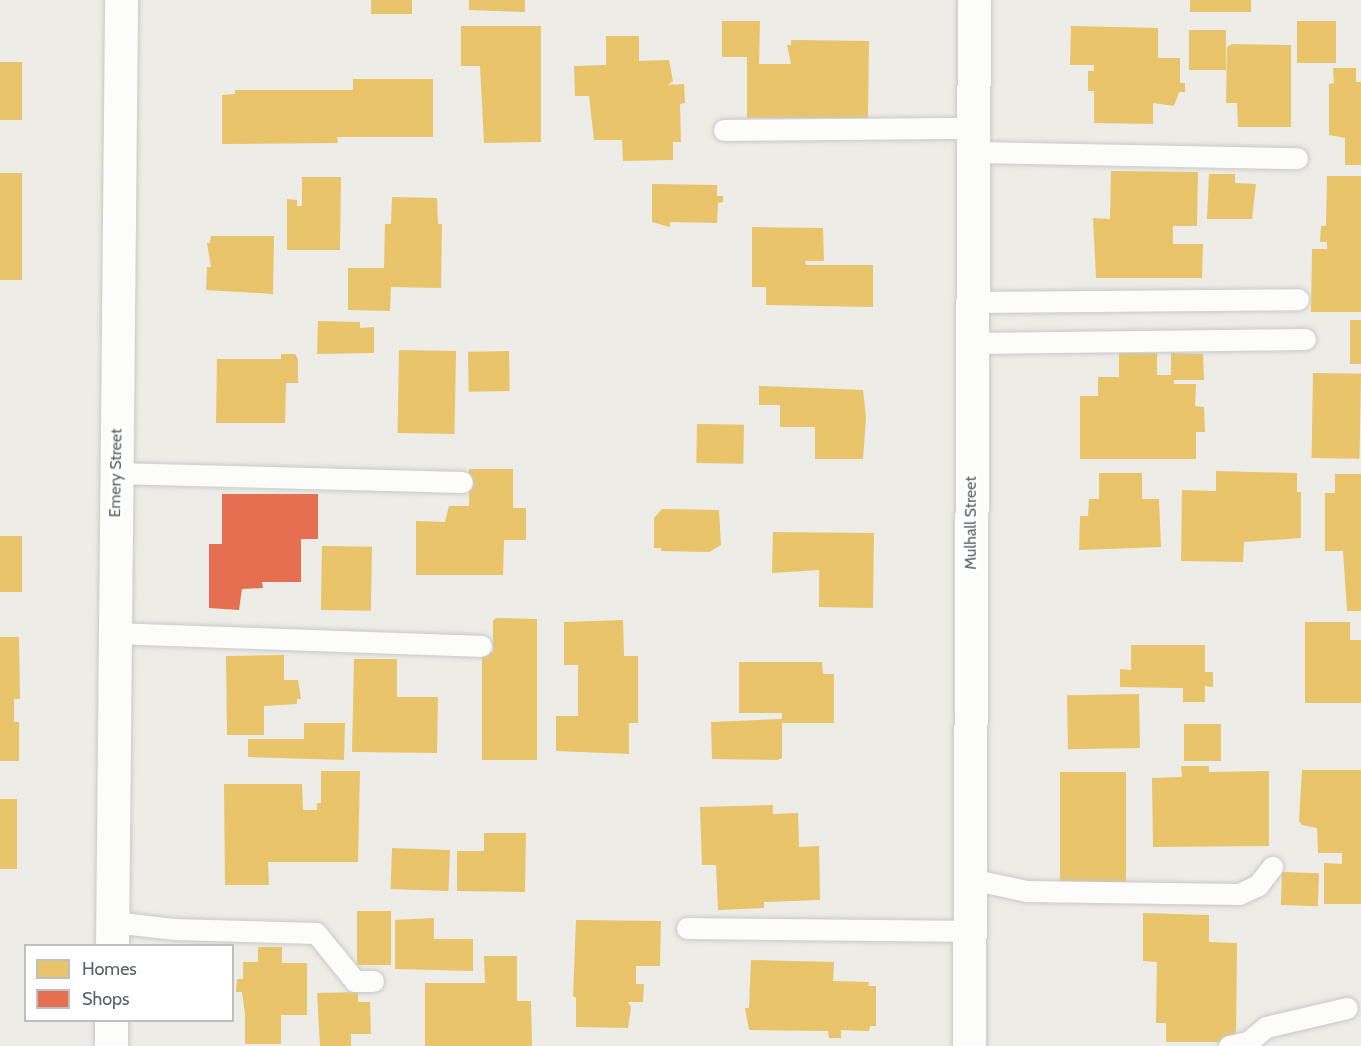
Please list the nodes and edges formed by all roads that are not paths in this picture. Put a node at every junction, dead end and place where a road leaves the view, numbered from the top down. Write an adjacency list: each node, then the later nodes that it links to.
1 (121, 0): 10 (street, Emery Street)
2 (974, 0): 4 (street, Mulhall Street)
3 (724, 130): 4 (lane)
4 (974, 140): 5 (lane); 7 (street, Mulhall Street)
5 (1297, 158)
6 (1298, 299): 7 (lane)
7 (973, 302): 9 (street, Mulhall Street)
8 (1305, 339): 9 (lane)
9 (973, 343): 15 (street, Mulhall Street)
10 (116, 473): 11 (lane); 12 (street, Emery Street)
11 (462, 482)
12 (114, 633): 13 (lane); 18 (street, Emery Street)
13 (481, 645)
14 (1272, 867): 15 (lane)
15 (970, 879): 17 (street, Mulhall Street)
16 (687, 928): 17 (lane)
17 (969, 931): 23 (street, Mulhall Street)
18 (112, 934): 19 (lane)
19 (372, 981)
20 (1347, 1008): 24 (lane)
21 (111, 1022): 22 (street)
22 (111, 1046)
23 (969, 1046)
24 (1228, 1046)

